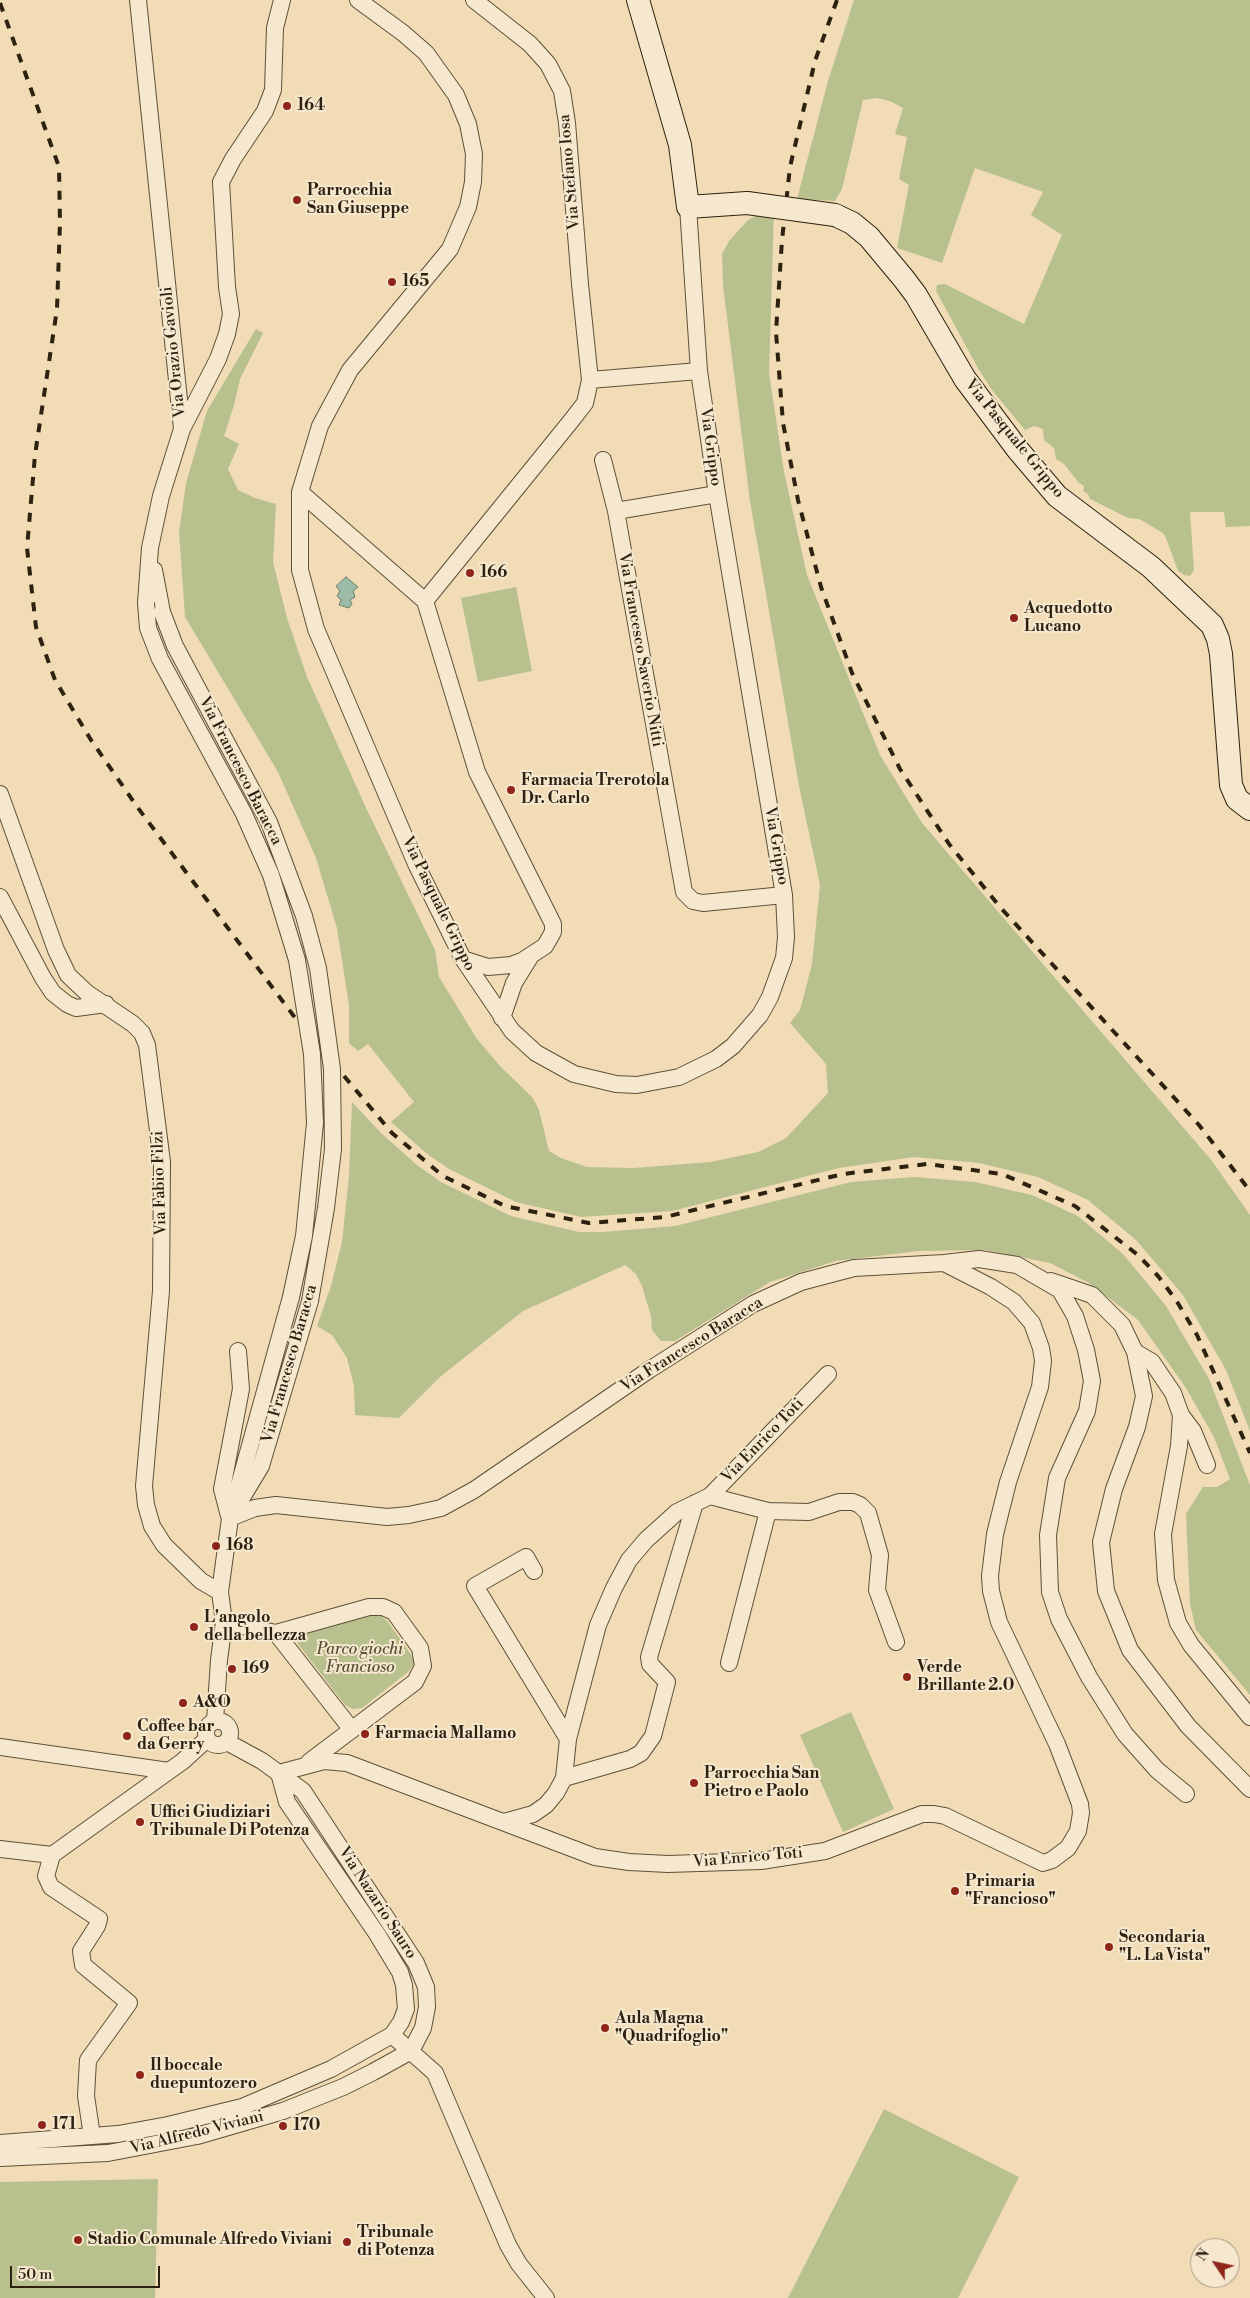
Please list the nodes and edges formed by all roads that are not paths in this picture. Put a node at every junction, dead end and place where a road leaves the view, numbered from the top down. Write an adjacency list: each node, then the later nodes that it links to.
1 (138, 0): 9 (street, Via Orazio Gavioli)
2 (282, 0): 9 (street, Via Orazio Gavioli)
3 (358, 0): 11 (street, Via Pasquale Grippo)
4 (474, 0): 8 (street, Via Stefano Iosa)
5 (638, 0): 6 (street, Via Grippo)
6 (688, 207): 7 (street, Via Grippo); 17 (street, Via Pasquale Grippo, bridge)
7 (699, 371): 8 (street); 12 (street, Via Grippo)
8 (590, 380): 15 (street)
9 (182, 429): 14 (street, Via Francesco Baracca)
10 (603, 460): 13 (street, Via Francesco Saverio Nitti)
11 (300, 492): 15 (street); 21 (street, Via Pasquale Grippo)
12 (717, 494): 13 (street); 18 (street, Via Grippo)
13 (616, 511): 18 (street, Via Francesco Saverio Nitti)
14 (150, 548): 34 (street, Via Francesco Baracca, bridge); 34 (street, Via Francesco Baracca, bridge)
15 (425, 601): 20 (street)
16 (0, 794): 22 (street, Via Fabio Filzi)
17 (1250, 809)
18 (784, 895): 23 (street, Via Pasquale Grippo)
19 (0, 898): 22 (street)
20 (532, 955): 21 (street); 23 (street)
21 (463, 959): 23 (street, Via Pasquale Grippo)
22 (106, 1004): 36 (street, Via Fabio Filzi)
23 (502, 1018)
24 (944, 1264): 25 (street); 34 (street, Via Francesco Baracca); 57 (street, Via Francesco Baracca)
25 (1042, 1278): 27 (street); 53 (street)
26 (238, 1352): 34 (street)
27 (1135, 1352): 29 (street); 52 (street)
28 (828, 1374): 31 (street, Via Enrico Toti)
29 (1181, 1415): 30 (street); 41 (street)
30 (1207, 1465)
31 (710, 1496): 32 (street, Via Enrico Toti); 33 (street)
32 (695, 1503): 44 (street, Via Enrico Toti); 51 (street)
33 (768, 1511): 39 (street); 40 (street)
34 (230, 1518): 36 (street, Via Francesco Baracca)
35 (534, 1571): 44 (street)
36 (220, 1592): 37 (street, Via Francesco Baracca)
37 (224, 1622): 38 (street); 42 (street, Via Francesco Baracca)
38 (276, 1633): 43 (street); 43 (street)
39 (896, 1642)
40 (729, 1663)
41 (1250, 1717)
42 (215, 1721): 45 (street); 46 (street)
43 (352, 1730): 48 (street)
44 (568, 1739): 51 (street, Via Enrico Toti)
45 (207, 1740): 46 (street); 49 (street)
46 (226, 1742): 50 (street, Via Nazario Sauro)
47 (0, 1747): 49 (street)
48 (306, 1765): 50 (street, Via Enrico Toti); 54 (street, Via Enrico Toti)
49 (169, 1771): 56 (street)
50 (279, 1773): 58 (street, Via Nazario Sauro); 59 (street, Via Nazario Sauro)
51 (564, 1778): 54 (street, Via Enrico Toti)
52 (1250, 1789)
53 (1186, 1794)
54 (504, 1822): 57 (street, Via Enrico Toti)
55 (0, 1849): 56 (street)
56 (52, 1856): 60 (street)
57 (1042, 1863)
58 (392, 2035): 59 (street); 60 (street, Via Alfredo Viviani)
59 (411, 2051): 62 (street, Via Alfredo Viviani); 63 (street)
60 (92, 2136): 61 (street, Via Alfredo Viviani)
61 (0, 2143)
62 (0, 2158)
63 (546, 2298)

